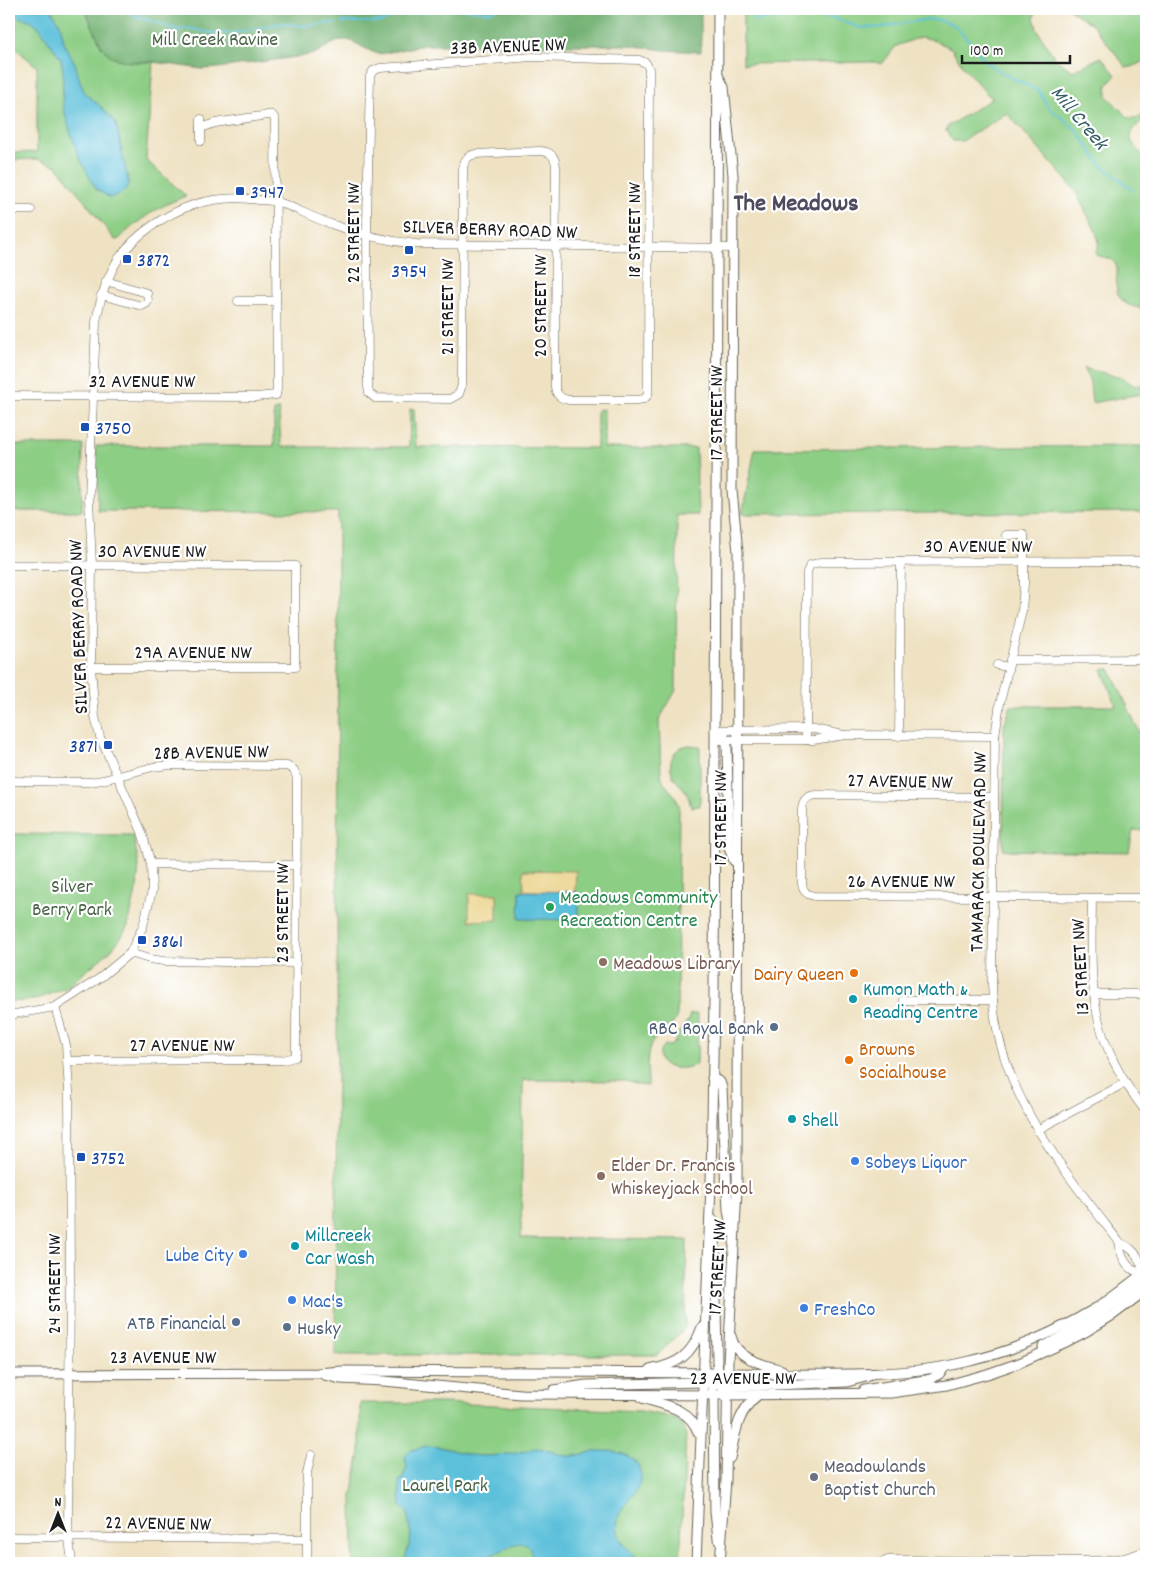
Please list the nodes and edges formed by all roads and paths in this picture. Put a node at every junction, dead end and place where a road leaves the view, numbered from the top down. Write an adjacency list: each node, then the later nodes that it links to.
1 (718, 9): 4 (main road, 17 STREET NW)
2 (646, 63): 3 (street, 33B AVENUE NW); 15 (street, 18 STREET NW)
3 (373, 71): 12 (street, 22 STREET NW)
4 (718, 74): 16 (main road, 17 STREET NW); 17 (main road, 17 STREET NW)
5 (201, 119): 6 (street)
6 (201, 128): 7 (street); 9 (street)
7 (201, 141)
8 (466, 159): 13 (street, 21 STREET NW); 14 (street, 20 STREET NW)
9 (277, 202): 12 (street, SILVER BERRY ROAD NW); 18 (street, SILVER BERRY ROAD NW); 21 (street)
10 (9, 210): 11 (street)
11 (32, 210)
12 (368, 235): 13 (street, SILVER BERRY ROAD NW); 24 (street, 22 STREET NW)
13 (462, 246): 14 (street, SILVER BERRY ROAD NW); 24 (street, 21 STREET NW)
14 (556, 246): 15 (street, SILVER BERRY ROAD NW); 25 (street, 20 STREET NW)
15 (649, 247): 16 (street, SILVER BERRY ROAD NW); 25 (street, 18 STREET NW)
16 (717, 248): 17 (street, SILVER BERRY ROAD NW); 39 (main road, 17 STREET NW)
17 (733, 248): 38 (main road, 17 STREET NW)
18 (106, 281): 19 (street, SILVER BERRY ROAD NW); 19 (street)
19 (101, 296): 23 (street, SILVER BERRY ROAD NW)
20 (238, 301): 21 (street)
21 (276, 301): 23 (street, 32 AVENUE NW)
22 (9, 396): 23 (street, 32 AVENUE NW)
23 (93, 396): 31 (street, SILVER BERRY ROAD NW)
24 (458, 396)
25 (646, 397)
26 (1006, 535): 27 (street, TAMARACK BOULEVARD NW)
27 (1024, 561): 28 (street, 30 AVENUE NW); 29 (street, 30 AVENUE NW); 33 (street, TAMARACK BOULEVARD NW)
28 (1146, 561)
29 (902, 562): 37 (street, 30 AVENUE NW); 41 (street)
30 (9, 566): 31 (street, 30 AVENUE NW)
31 (92, 566): 35 (street, SILVER BERRY ROAD NW); 36 (street, 30 AVENUE NW)
32 (1146, 660): 33 (street)
33 (1009, 664): 34 (street); 42 (street, TAMARACK BOULEVARD NW)
34 (997, 665)
35 (91, 667): 36 (street, 29A AVENUE NW); 48 (street, SILVER BERRY ROAD NW)
36 (295, 667)
37 (806, 728): 38 (street); 40 (street); 46 (street)
38 (737, 729): 39 (street); 45 (main road, 17 STREET NW)
39 (715, 730): 43 (main road, 17 STREET NW); 44 (main road)
40 (846, 735): 41 (street); 46 (street)
41 (899, 736): 42 (street)
42 (995, 736): 50 (street, TAMARACK BOULEVARD NW)
43 (715, 740): 44 (street); 68 (main road, 17 STREET NW)
44 (726, 740): 45 (street); 53 (main road)
45 (737, 740): 46 (street); 53 (main road, 17 STREET NW)
46 (806, 740)
47 (294, 770): 48 (street, 28B AVENUE NW); 52 (street, 23 STREET NW)
48 (117, 776): 49 (street, 28B AVENUE NW); 51 (street, SILVER BERRY ROAD NW)
49 (9, 781)
50 (994, 797): 54 (street, 27 AVENUE NW); 55 (street, TAMARACK BOULEVARD NW)
51 (152, 864): 52 (street); 58 (street, SILVER BERRY ROAD NW)
52 (297, 865): 59 (street, 23 STREET NW)
53 (736, 869): 73 (main road, 17 STREET NW)
54 (805, 893): 55 (street, 26 AVENUE NW)
55 (993, 897): 56 (street, 26 AVENUE NW); 63 (street, TAMARACK BOULEVARD NW)
56 (1092, 898): 57 (street, 26 AVENUE NW); 60 (street, 13 STREET NW)
57 (1146, 898)
58 (130, 953): 59 (street); 64 (street, SILVER BERRY ROAD NW)
59 (297, 963): 66 (street, 23 STREET NW)
60 (1093, 994): 61 (street); 69 (street, 13 STREET NW)
61 (1146, 994)
62 (903, 1000): 63 (street)
63 (993, 1000): 71 (street, TAMARACK BOULEVARD NW)
64 (56, 1007): 65 (street, SILVER BERRY ROAD NW); 67 (street, 24 STREET NW)
65 (9, 1016)
66 (295, 1057): 67 (street, 27 AVENUE NW)
67 (68, 1061): 85 (street, 24 STREET NW)
68 (712, 1078): 72 (main road, 17 STREET NW); 73 (main road)
69 (1125, 1083): 70 (street, 13 STREET NW); 71 (street)
70 (1146, 1112)
71 (1037, 1130): 74 (street, TAMARACK BOULEVARD NW)
72 (710, 1197): 76 (main road, 17 STREET NW); 86 (main road)
73 (735, 1246): 77 (main road, 17 STREET NW)
74 (1145, 1274): 78 (main road); 79 (main road, 23 AVENUE NW)
75 (1146, 1290): 78 (main road, 23 AVENUE NW)
76 (705, 1317): 81 (main road); 86 (main road, 17 STREET NW)
77 (730, 1329): 82 (main road); 86 (main road, 17 STREET NW)
78 (1009, 1366): 91 (main road, 23 AVENUE NW)
79 (945, 1367): 83 (main road, 23 AVENUE NW); 91 (main road)
80 (317, 1373): 81 (main road, 23 AVENUE NW); 85 (main road, 23 AVENUE NW); 87 (main road, 23 AVENUE NW)
81 (632, 1373): 86 (main road, 23 AVENUE NW)
82 (792, 1373): 83 (main road, 23 AVENUE NW); 86 (main road, 23 AVENUE NW)
83 (882, 1373): 86 (main road)
84 (9, 1374): 85 (main road, 23 AVENUE NW)
85 (69, 1374): 96 (street, 24 STREET NW)
86 (717, 1383): 87 (main road); 89 (main road, 17 STREET NW); 90 (main road, 23 AVENUE NW); 94 (main road, 17 STREET NW); 99 (main road)
87 (522, 1394): 88 (main road, 23 AVENUE NW)
88 (632, 1395): 89 (main road, 23 AVENUE NW); 92 (main road)
89 (702, 1395): 92 (main road, 17 STREET NW)
90 (758, 1395): 91 (main road, 23 AVENUE NW); 94 (main road)
91 (844, 1395)
92 (700, 1436): 104 (main road, 17 STREET NW)
93 (311, 1455): 97 (street)
94 (726, 1480): 99 (main road, 17 STREET NW)
95 (9, 1537): 96 (street, 22 AVENUE NW)
96 (68, 1537): 97 (street, 22 AVENUE NW); 102 (street, 24 STREET NW)
97 (306, 1539): 103 (street)
98 (1146, 1551): 101 (street)
99 (720, 1561)
100 (967, 1562): 101 (street); 105 (street)
101 (1080, 1562)
102 (72, 1563)
103 (306, 1563)
104 (696, 1563)
105 (881, 1563)

